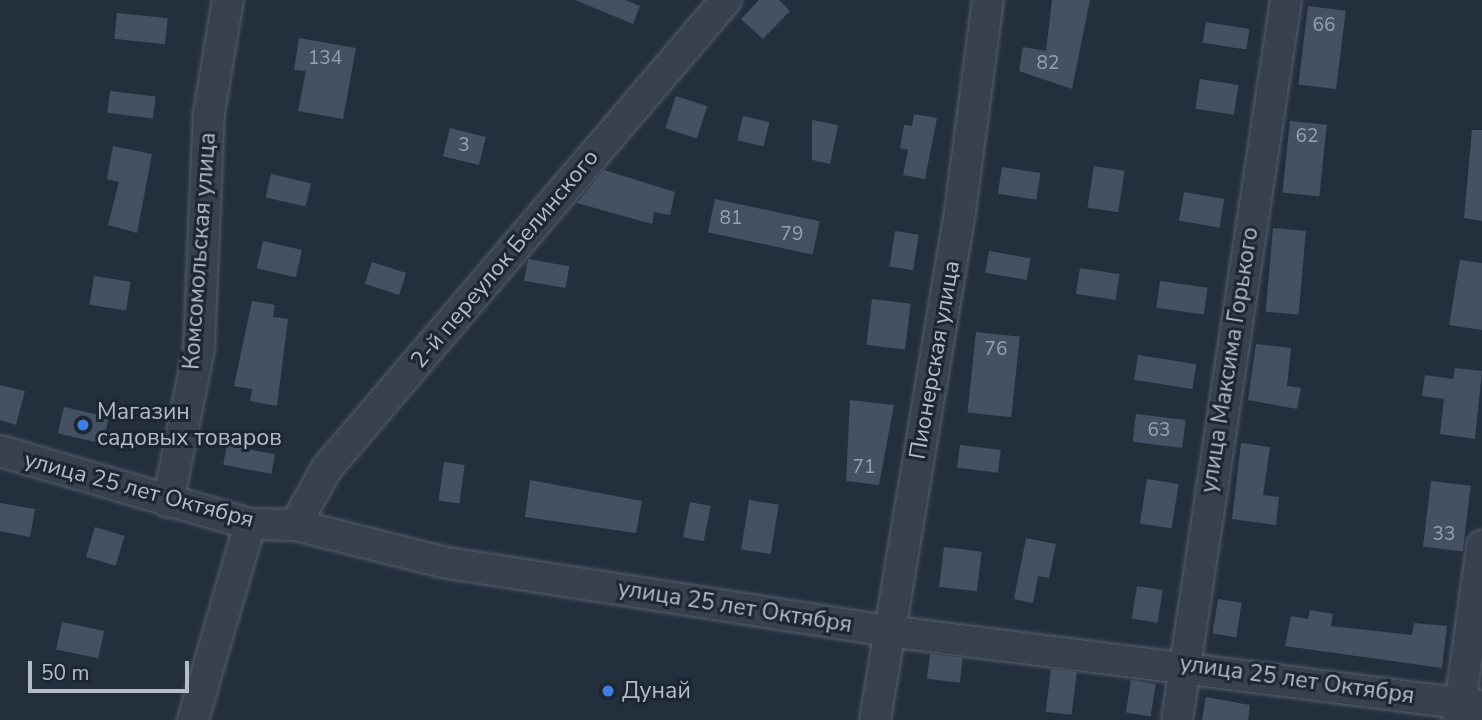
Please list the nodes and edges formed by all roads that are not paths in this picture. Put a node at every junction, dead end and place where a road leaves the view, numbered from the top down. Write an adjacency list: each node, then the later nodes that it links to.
1 (228, 0): 6 (street, Комсомольская улица)
2 (726, 0): 8 (street, 2-й переулок Белинского)
3 (988, 0): 10 (street, Пионерская улица)
4 (1286, 0): 11 (street, улица Максима Горького)
5 (0, 452): 6 (street, улица 25 лет Октября)
6 (168, 502): 7 (street, улица 25 лет Октября)
7 (250, 524): 8 (street, улица 25 лет Октября); 13 (street)
8 (295, 526): 10 (street, улица 25 лет Октября)
9 (1482, 546): 12 (street)
10 (888, 631): 11 (street, улица 25 лет Октября); 14 (street, Пионерская улица)
11 (1184, 663): 12 (street, улица 25 лет Октября); 15 (street, улица Максима Горького)
12 (1466, 710)
13 (193, 720)
14 (875, 720)
15 (1177, 720)

